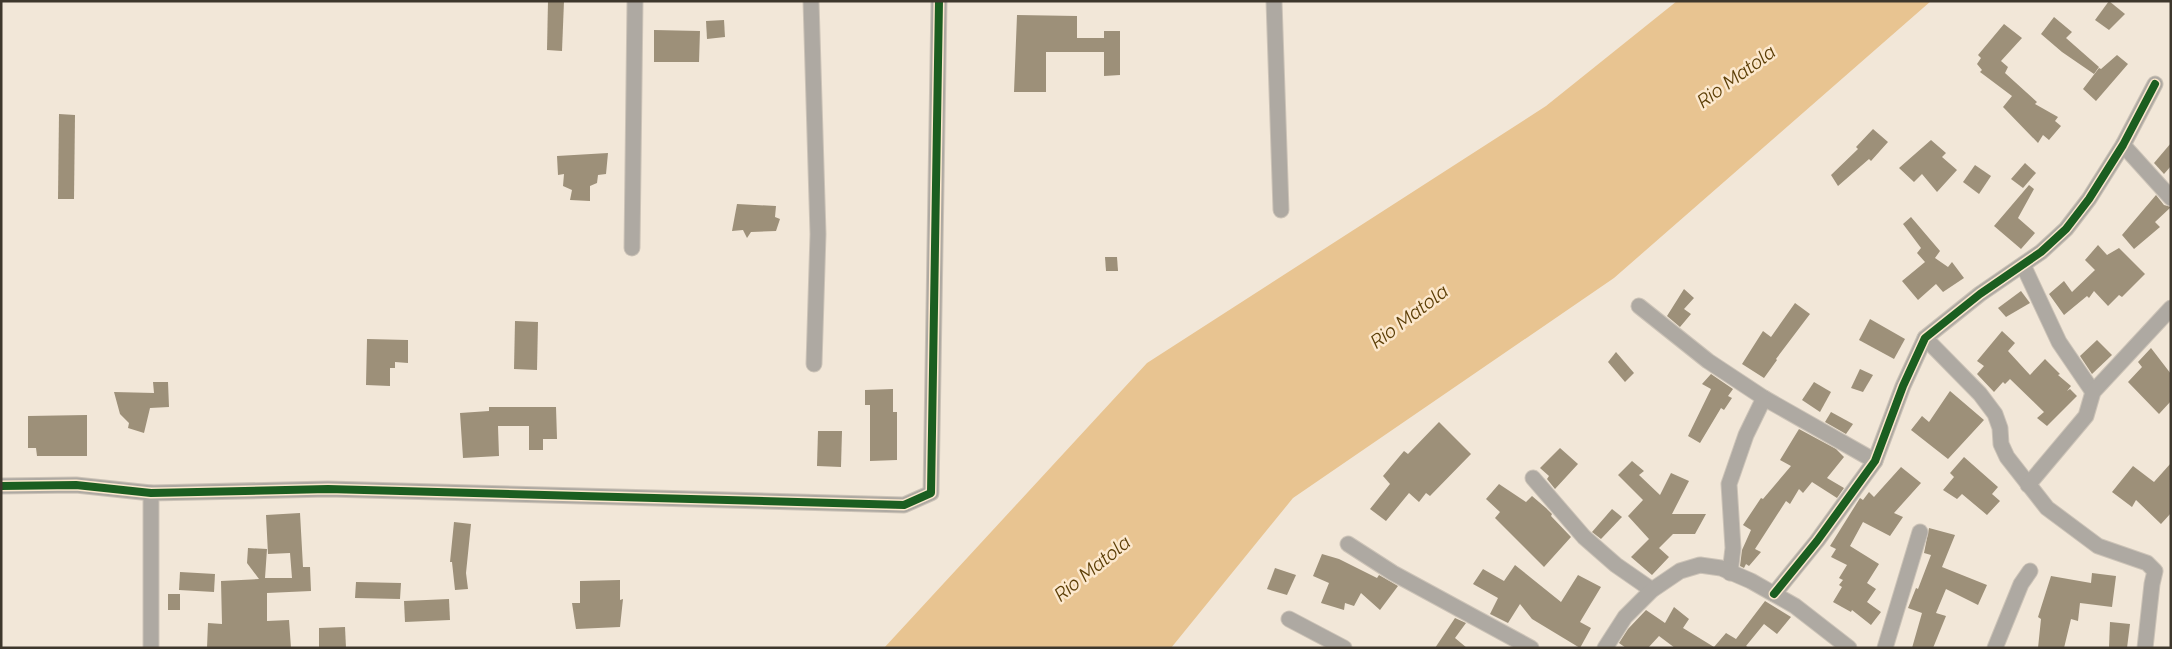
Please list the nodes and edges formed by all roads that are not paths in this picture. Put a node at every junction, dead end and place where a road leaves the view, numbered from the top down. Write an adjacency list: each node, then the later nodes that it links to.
1 (636, 1): 9 (street)
2 (812, 1): 14 (street)
3 (939, 1): 21 (street)
4 (1274, 1): 8 (street)
5 (2155, 84): 6 (street)
6 (2123, 145): 7 (street); 10 (street)
7 (2171, 198)
8 (1281, 210)
9 (632, 248)
10 (2023, 265): 13 (street); 15 (street)
11 (1639, 306): 16 (street)
12 (2170, 310): 15 (street)
13 (1926, 338): 17 (street); 19 (street)
14 (814, 364)
15 (2093, 392): 19 (street)
16 (1764, 398): 17 (street); 25 (street)
17 (1875, 460): 27 (street)
18 (1533, 478): 26 (street)
19 (2028, 485): 36 (street)
20 (1, 486): 21 (street)
21 (151, 493): 29 (street)
22 (1920, 532): 34 (street)
23 (1348, 544): 31 (street)
24 (2030, 571): 35 (street)
25 (1730, 573): 26 (street); 27 (street)
26 (1652, 590): 32 (street)
27 (1774, 594): 33 (street)
28 (1289, 620): 30 (street)
29 (151, 648)
30 (1344, 648)
31 (1531, 648)
32 (1605, 648)
33 (1849, 648)
34 (1884, 648)
35 (1995, 648)
36 (2145, 648)

